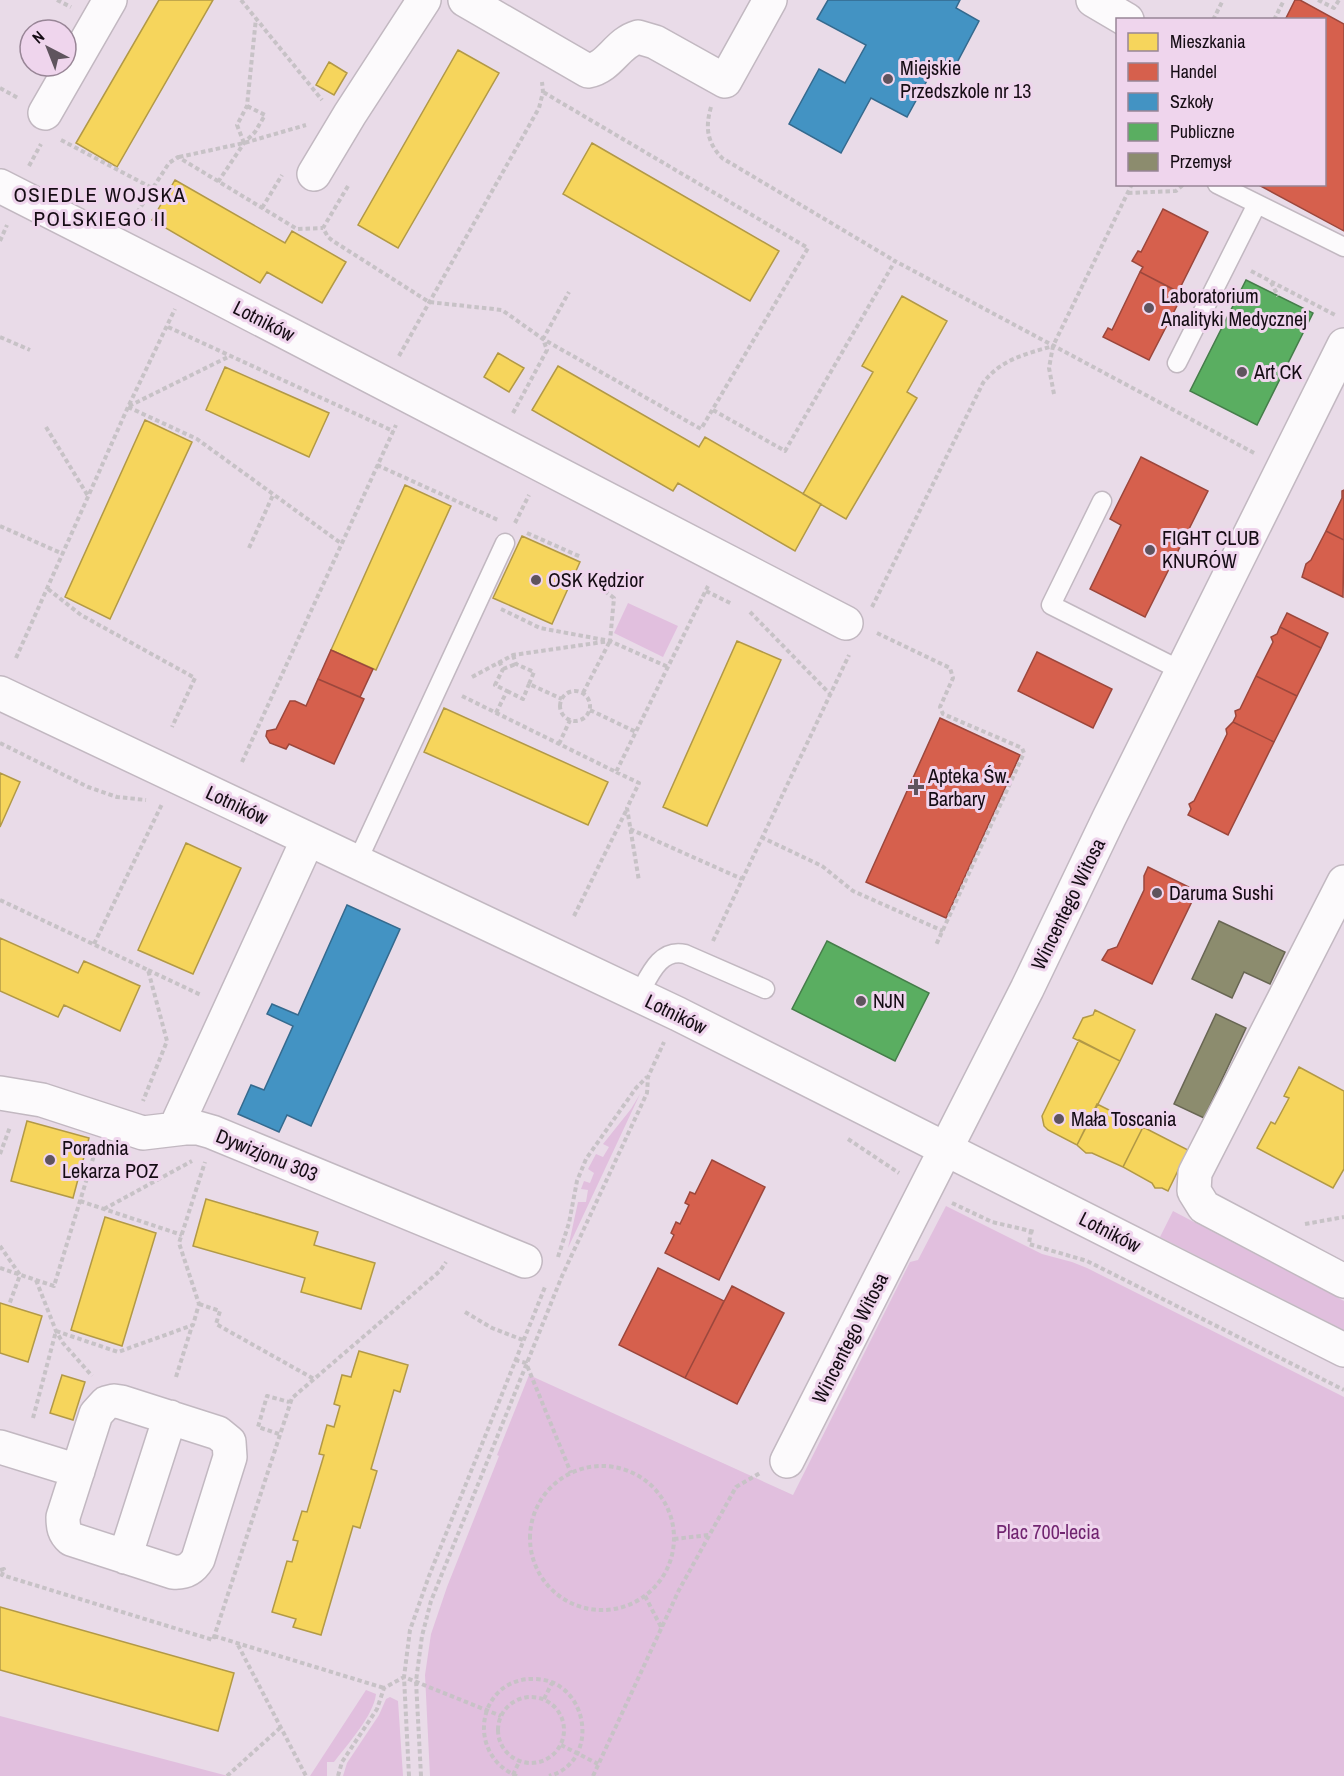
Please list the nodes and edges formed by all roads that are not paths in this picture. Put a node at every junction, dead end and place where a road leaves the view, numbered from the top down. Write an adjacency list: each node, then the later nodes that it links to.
1 (110, 0): 7 (street)
2 (424, 0): 8 (street)
3 (465, 0): 4 (street)
4 (770, 0)
5 (1093, 0): 6 (street)
6 (1124, 18)
7 (51, 125)
8 (314, 174)
9 (0, 186): 17 (street, Lotników)
10 (1221, 186): 11 (lane)
11 (1257, 204): 12 (lane); 14 (lane)
12 (1344, 248)
13 (1342, 331): 18 (street, Wincentego Witosa)
14 (1177, 363)
15 (1102, 501): 18 (lane)
16 (505, 543): 21 (lane)
17 (860, 628)
18 (1182, 671): 27 (street, Wincentego Witosa)
19 (0, 693): 20 (street, Lotników)
20 (308, 839): 21 (street, Lotników); 26 (street)
21 (357, 862): 24 (street, Lotników)
22 (1344, 882): 29 (street)
23 (765, 989): 24 (lane)
24 (638, 996): 27 (street, Lotników)
25 (0, 1093): 26 (street, Dywizjonu 303)
26 (175, 1129): 28 (street, Dywizjonu 303)
27 (945, 1150): 30 (street, Lotników); 33 (street, Wincentego Witosa)
28 (543, 1268)
29 (1344, 1281)
30 (1344, 1350)
31 (170, 1417): 34 (street); 35 (street); 35 (street)
32 (0, 1447): 34 (street)
33 (787, 1461)
34 (78, 1471): 35 (street)
35 (125, 1557)

